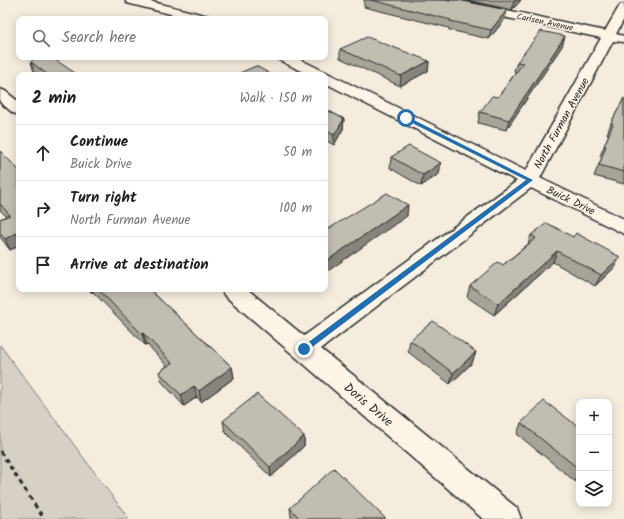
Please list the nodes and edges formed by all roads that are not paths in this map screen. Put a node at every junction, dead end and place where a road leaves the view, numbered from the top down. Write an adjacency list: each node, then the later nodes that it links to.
1 (131, 0): 4 (street)
2 (166, 0): 4 (street)
3 (442, 0): 7 (street, Carlsen Avenue)
4 (154, 6): 6 (street)
5 (624, 8): 7 (street, North Furman Avenue)
6 (192, 16)
7 (617, 38): 13 (street, North Furman Avenue)
8 (290, 60): 9 (street)
9 (314, 72)
10 (328, 79): 13 (street, Buick Drive)
11 (0, 94): 12 (street)
12 (16, 107)
13 (530, 180): 14 (street, Buick Drive); 16 (street, North Furman Avenue)
14 (624, 226)
15 (236, 292): 16 (street, Doris Drive)
16 (304, 349): 17 (street, Doris Drive)
17 (506, 519)

